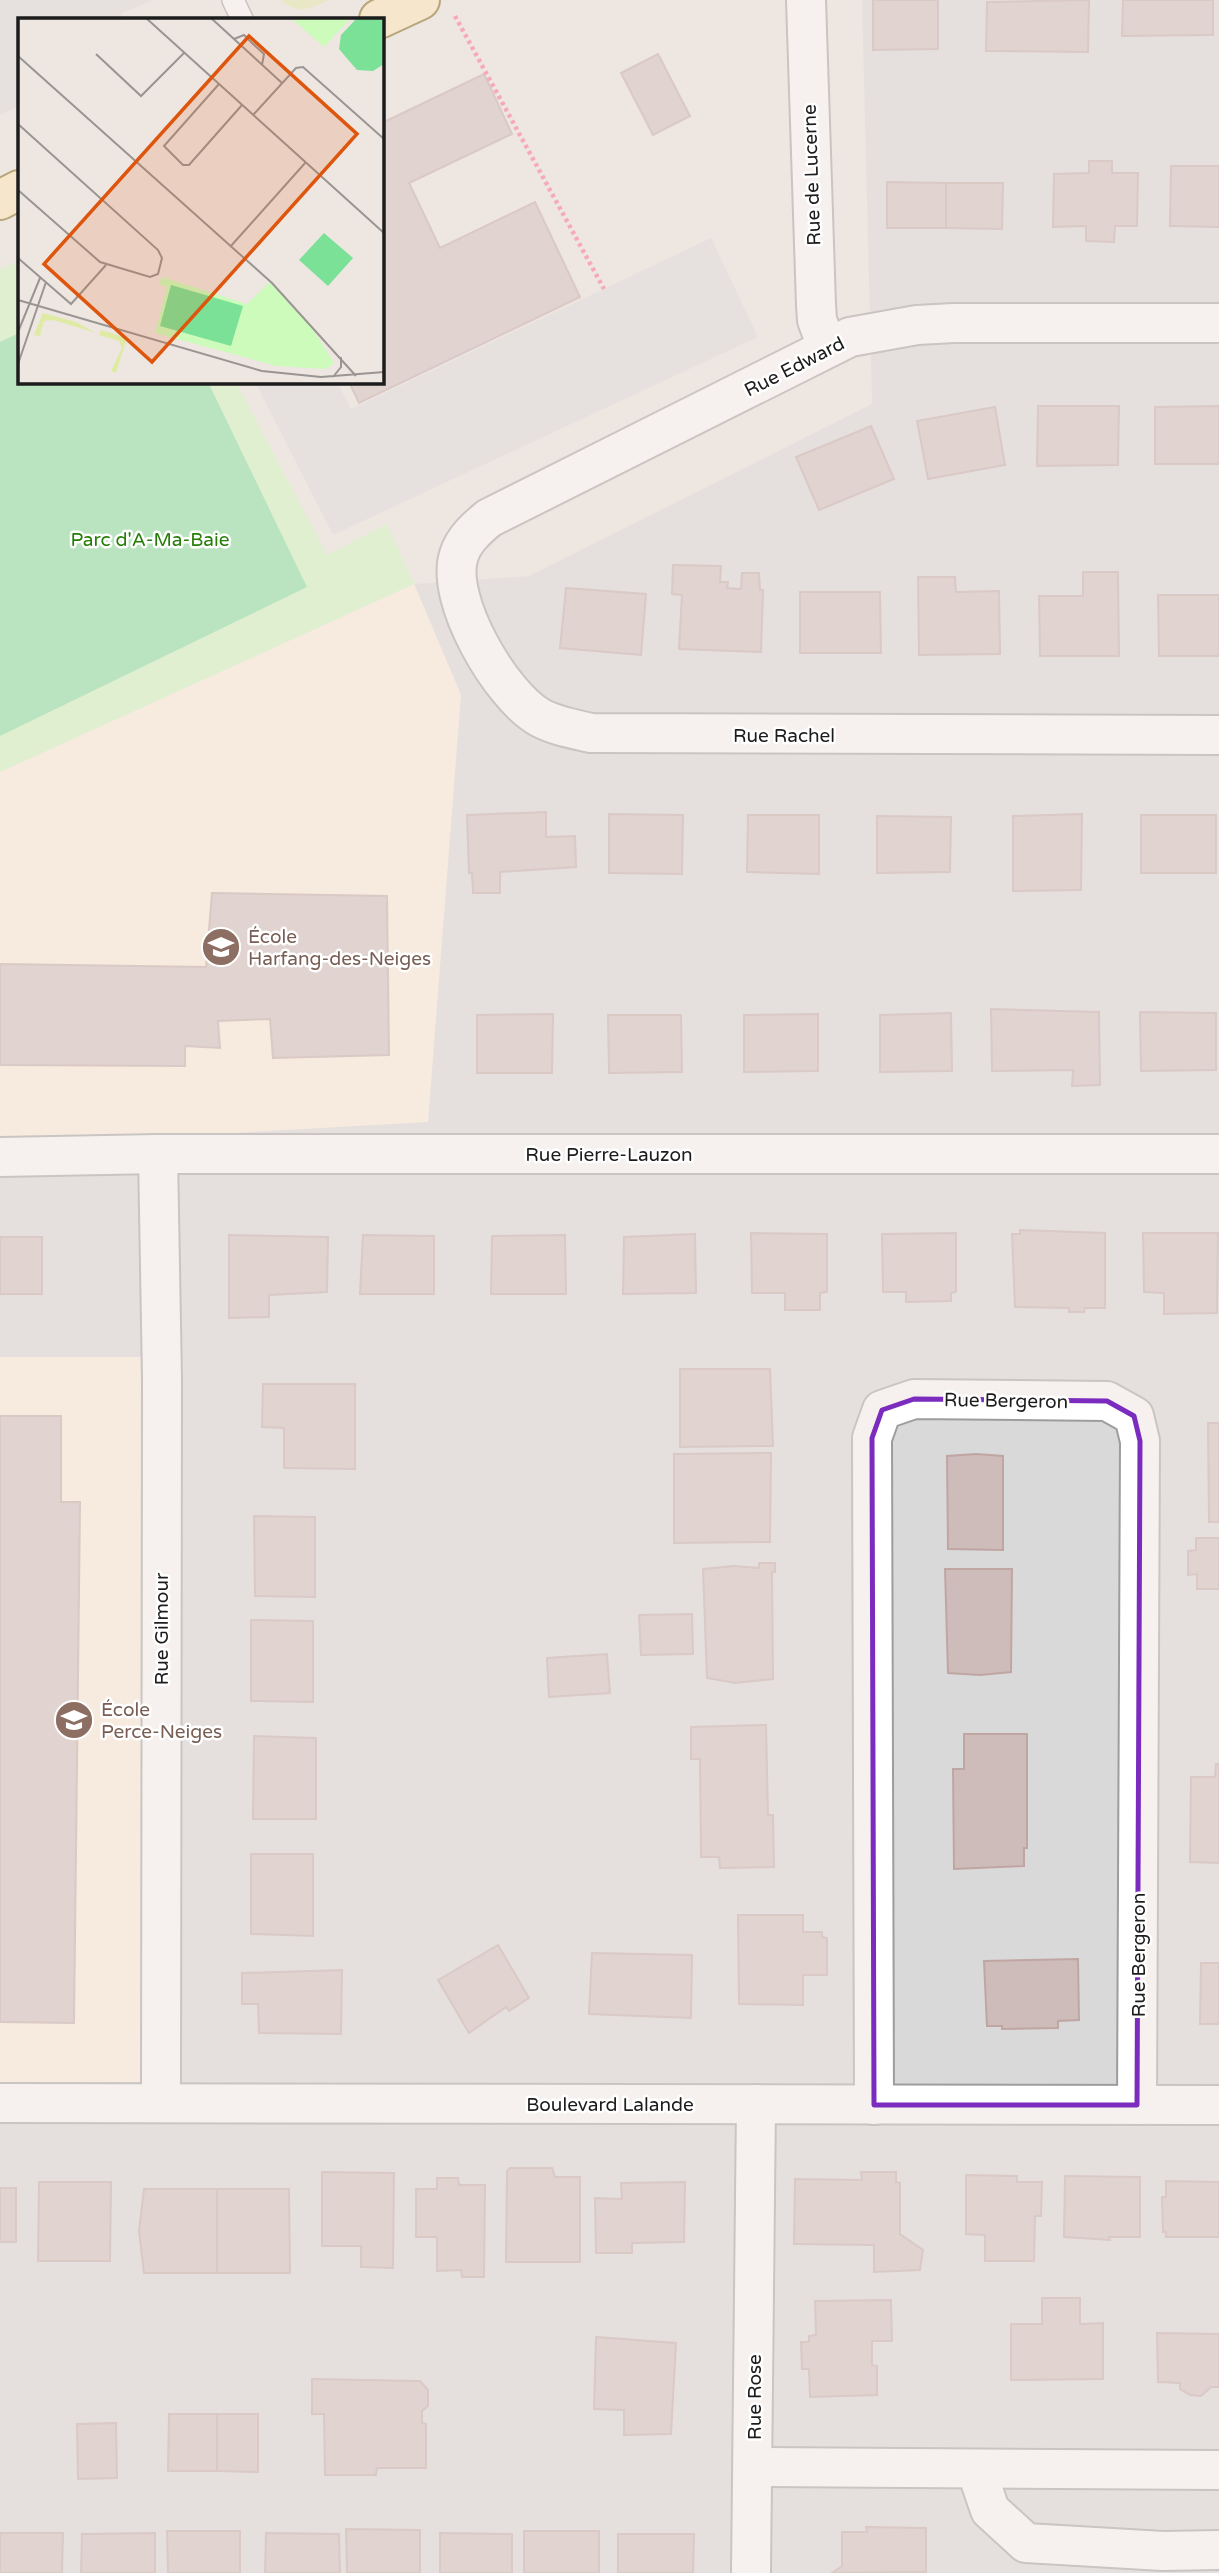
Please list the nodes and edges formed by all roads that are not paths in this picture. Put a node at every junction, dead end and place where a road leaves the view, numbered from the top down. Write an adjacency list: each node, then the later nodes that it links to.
1 (233, 0): 4 (lane)
2 (420, 0): 5 (main road)
3 (806, 0): 9 (street, Rue de Lucerne)
4 (242, 18)
5 (381, 18)
6 (18, 191): 7 (main road)
7 (0, 200)
8 (1219, 323): 9 (street, Rue Edward)
9 (827, 347): 10 (street, Rue Edward)
10 (458, 556): 11 (street, Rue Rachel)
11 (1219, 735)
12 (158, 1154): 13 (street, Rue Pierre-Lauzon); 14 (street, Rue Pierre-Lauzon); 16 (street, Rue Gilmour)
13 (1219, 1154)
14 (0, 1157)
15 (0, 2103): 16 (street, Boulevard Lalande)
16 (160, 2103): 17 (street, Boulevard Lalande)
17 (756, 2104): 18 (street, Boulevard Lalande); 21 (street, Rue Rose)
18 (874, 2105): 19 (street, Boulevard Lalande); 19 (street, Rue Bergeron)
19 (1138, 2105): 20 (street, Boulevard Lalande)
20 (1219, 2105)
21 (753, 2467): 22 (street, Rue Rose); 25 (street)
22 (976, 2469): 23 (street, Rue Rose); 24 (street)
23 (1219, 2470)
24 (1219, 2550)
25 (751, 2573)

